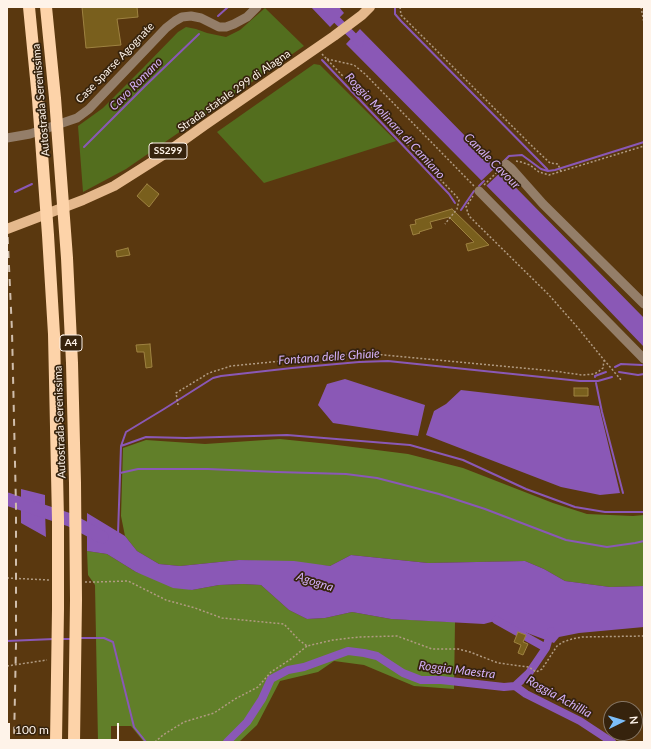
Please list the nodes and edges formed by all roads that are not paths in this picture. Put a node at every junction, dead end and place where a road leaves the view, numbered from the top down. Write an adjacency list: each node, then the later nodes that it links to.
1 (29, 7): 12 (highway, Autostrada Serenissima / A4)
2 (46, 7): 13 (highway, Autostrada Serenissima / A4)
3 (257, 7): 6 (street, Case Sparse Agognate)
4 (370, 7): 5 (main road, Strada statale 299 di Alagna / SS299)
5 (364, 11): 9 (main road, Strada statale 299 di Alagna / SS299)
6 (7, 138)
7 (504, 165): 10 (street)
8 (480, 190): 11 (street)
9 (7, 229)
10 (644, 304)
11 (644, 359)
12 (56, 742)
13 (74, 742)

